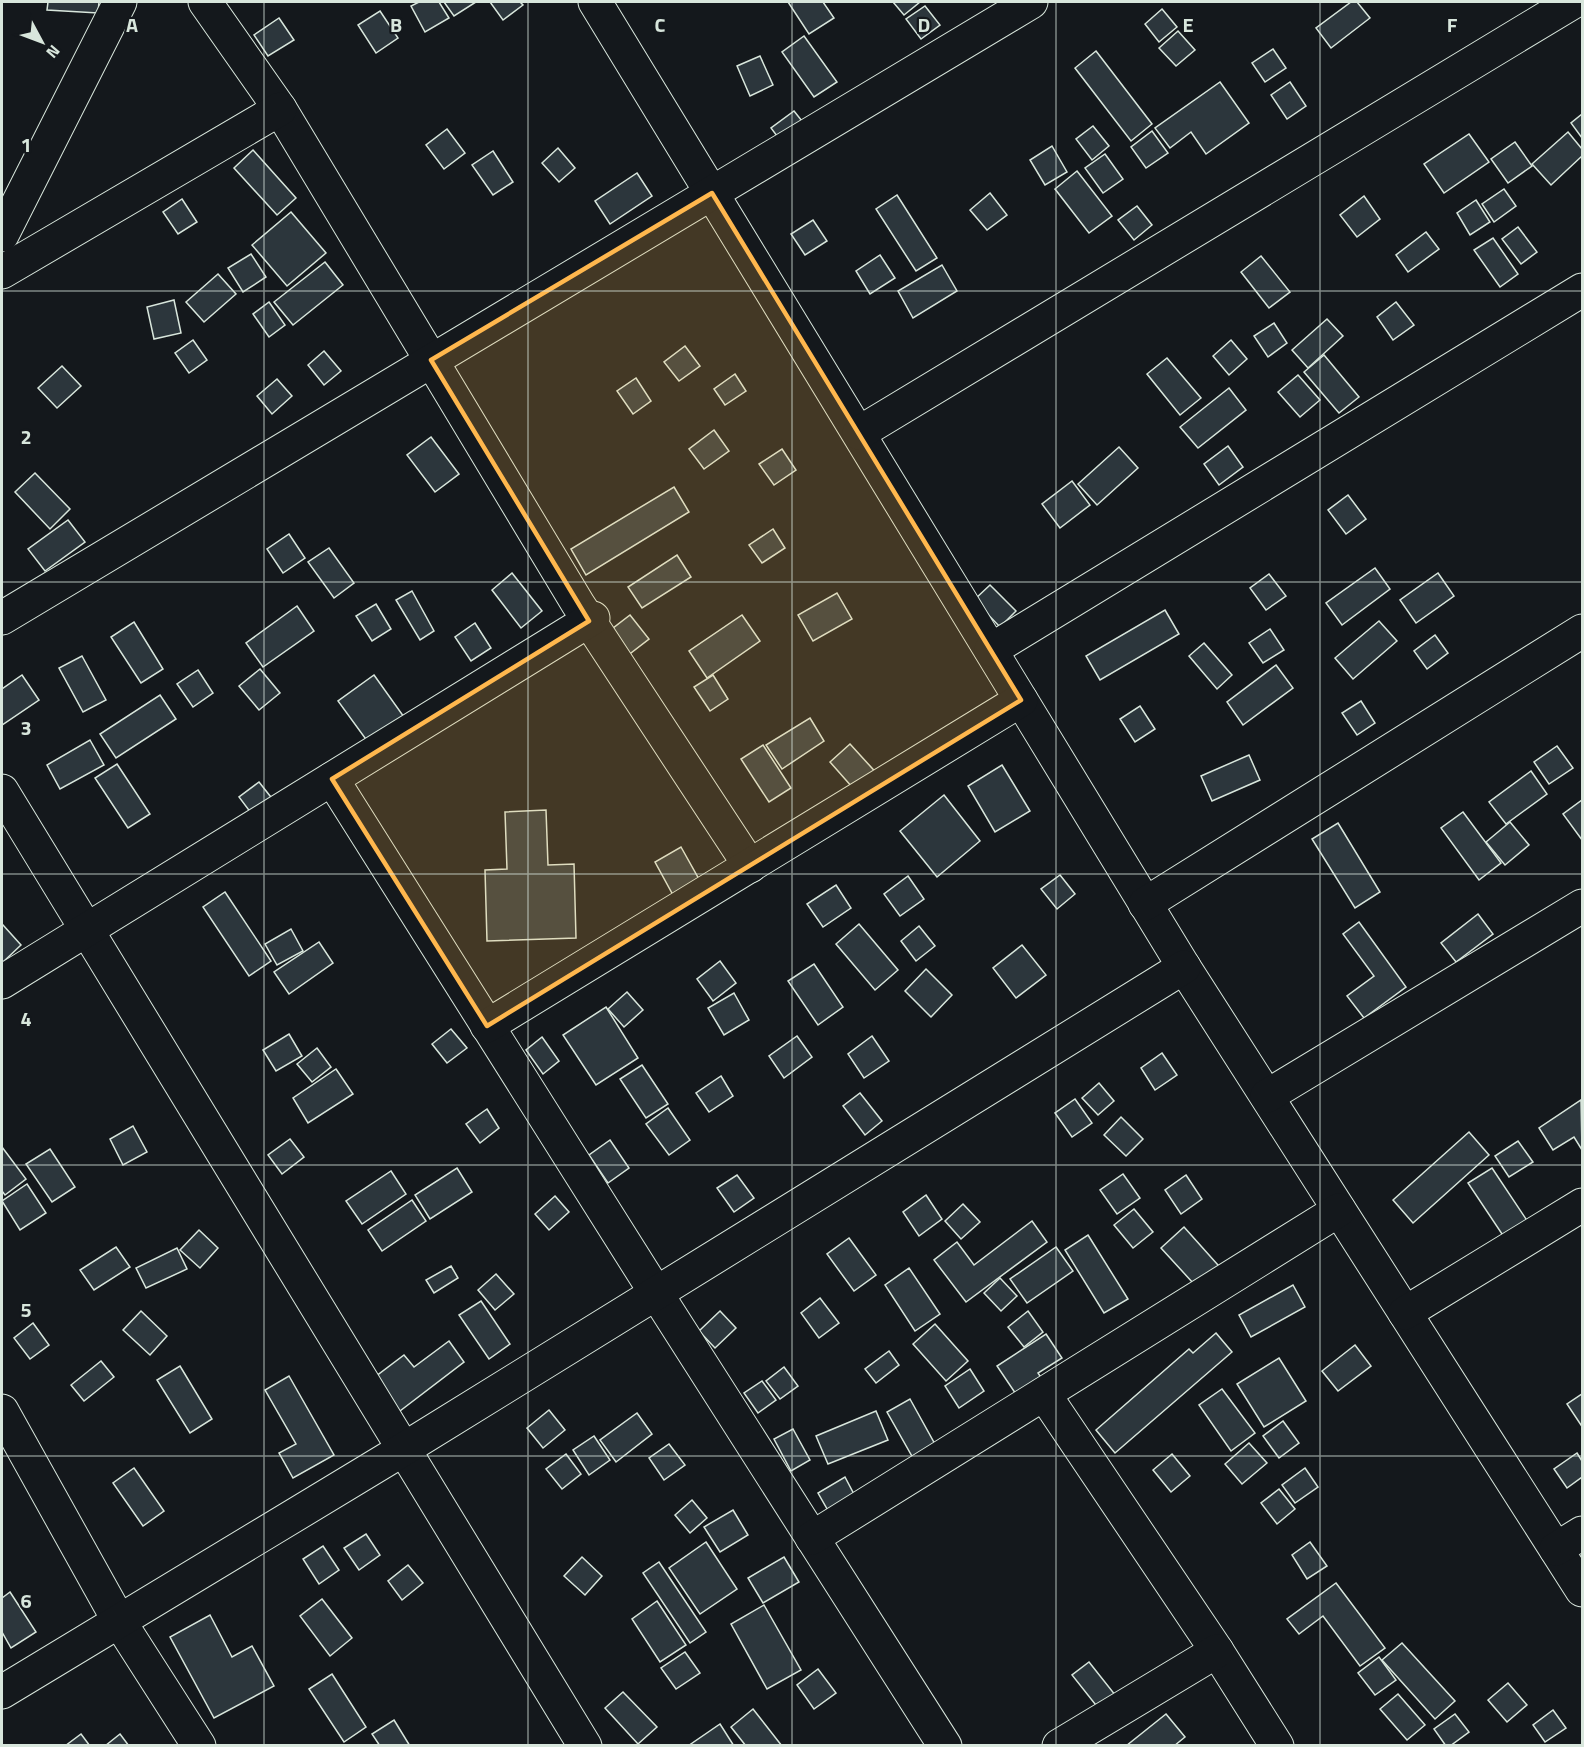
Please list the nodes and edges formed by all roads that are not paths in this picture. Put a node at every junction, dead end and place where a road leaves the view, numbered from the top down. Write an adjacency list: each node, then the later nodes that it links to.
1 (120, 2): 8 (street)
2 (205, 2): 6 (street)
3 (595, 2): 7 (street)
4 (1031, 2): 7 (street)
5 (1573, 2): 12 (street)
6 (280, 109): 9 (street); 11 (street)
7 (712, 193): 11 (street); 12 (street)
8 (4, 225): 9 (street)
9 (14, 264)
10 (1582, 290): 16 (street)
11 (431, 360): 13 (street); 14 (street)
12 (859, 433): 16 (street)
13 (2, 618)
14 (591, 620): 18 (street); 20 (street)
15 (1582, 631): 21 (street)
16 (991, 650): 17 (street)
17 (1022, 700): 20 (street); 21 (street)
18 (332, 779): 23 (street); 26 (street)
19 (2, 790): 23 (street)
20 (750, 866): 26 (street)
21 (1145, 904): 24 (street)
22 (1582, 906): 27 (street)
23 (87, 930): 25 (street); 34 (street)
24 (1184, 967): 27 (street); 30 (street)
25 (2, 982)
26 (488, 1026): 30 (street)
27 (1267, 1096): 29 (street)
28 (1582, 1205): 31 (street)
29 (1339, 1210): 31 (street); 32 (street)
30 (656, 1293): 34 (street); 35 (street)
31 (1405, 1313): 36 (street)
32 (1044, 1394): 35 (street); 39 (street)
33 (2, 1411): 38 (street)
34 (404, 1449): 38 (street); 42 (street)
35 (812, 1538): 43 (street)
36 (1569, 1541): 37 (street)
37 (1582, 1590)
38 (119, 1621): 40 (street); 41 (street)
39 (1217, 1651): 44 (street); 45 (street)
40 (2, 1692)
41 (199, 1746)
42 (585, 1746)
43 (945, 1746)
44 (1059, 1746)
45 (1277, 1746)

